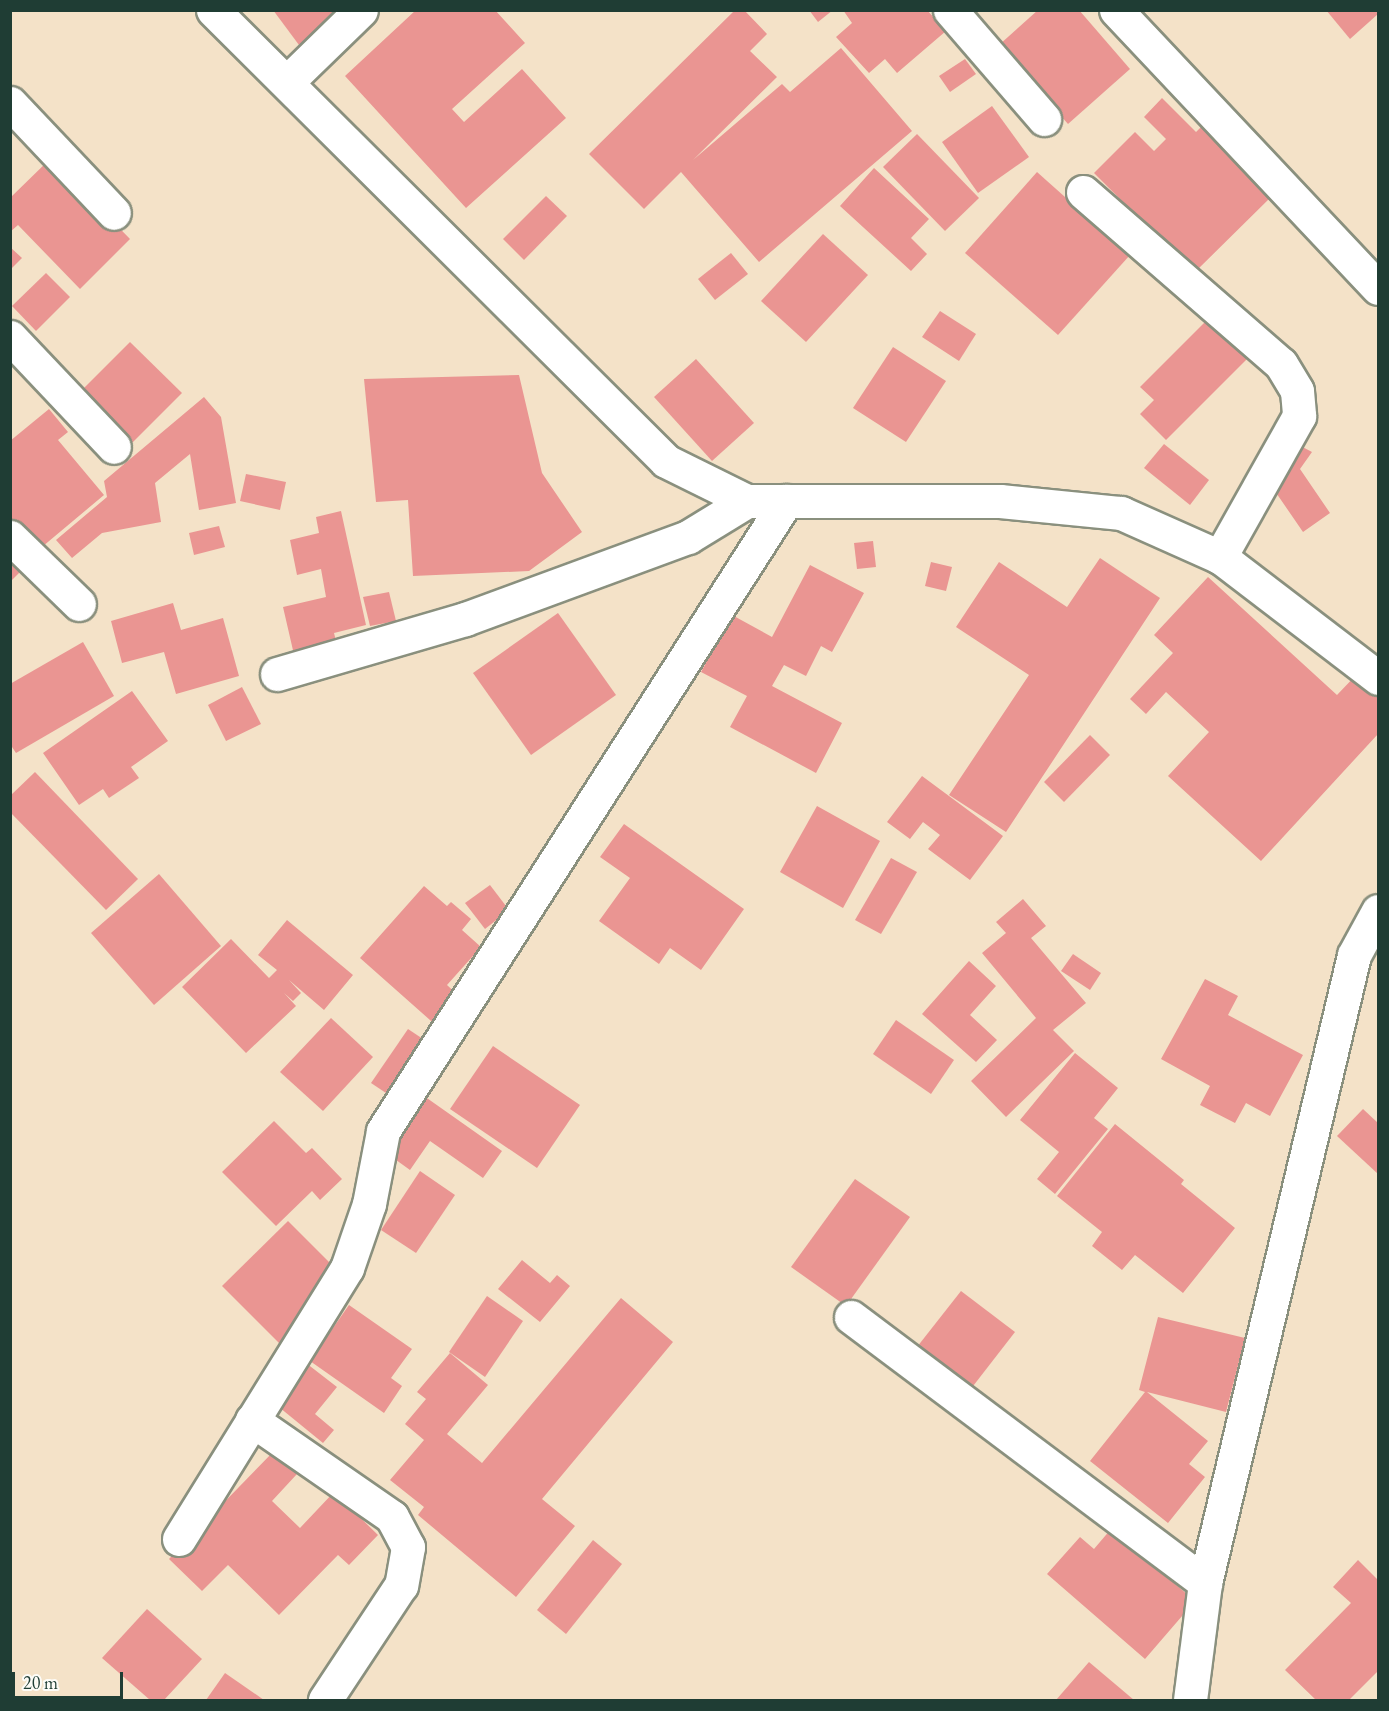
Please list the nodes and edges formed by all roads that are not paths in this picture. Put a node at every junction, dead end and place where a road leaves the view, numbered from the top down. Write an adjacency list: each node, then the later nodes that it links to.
1 (213, 10): 5 (street)
2 (361, 10): 5 (street)
3 (950, 10): 7 (street)
4 (1116, 10): 10 (street)
5 (287, 82): 13 (street)
6 (10, 103): 9 (street)
7 (1044, 119)
8 (1083, 192): 16 (street)
9 (114, 213)
10 (1378, 288)
11 (10, 338): 12 (street)
12 (114, 447)
13 (747, 501): 14 (street); 18 (street)
14 (786, 501): 16 (street); 22 (street)
15 (10, 537): 17 (street)
16 (1220, 557): 19 (street)
17 (78, 604)
18 (277, 675)
19 (1378, 678)
20 (1378, 911): 24 (street)
21 (851, 1317): 24 (street)
22 (252, 1420): 23 (street); 25 (street)
23 (179, 1539)
24 (1205, 1583): 26 (street)
25 (325, 1701)
26 (1190, 1701)

